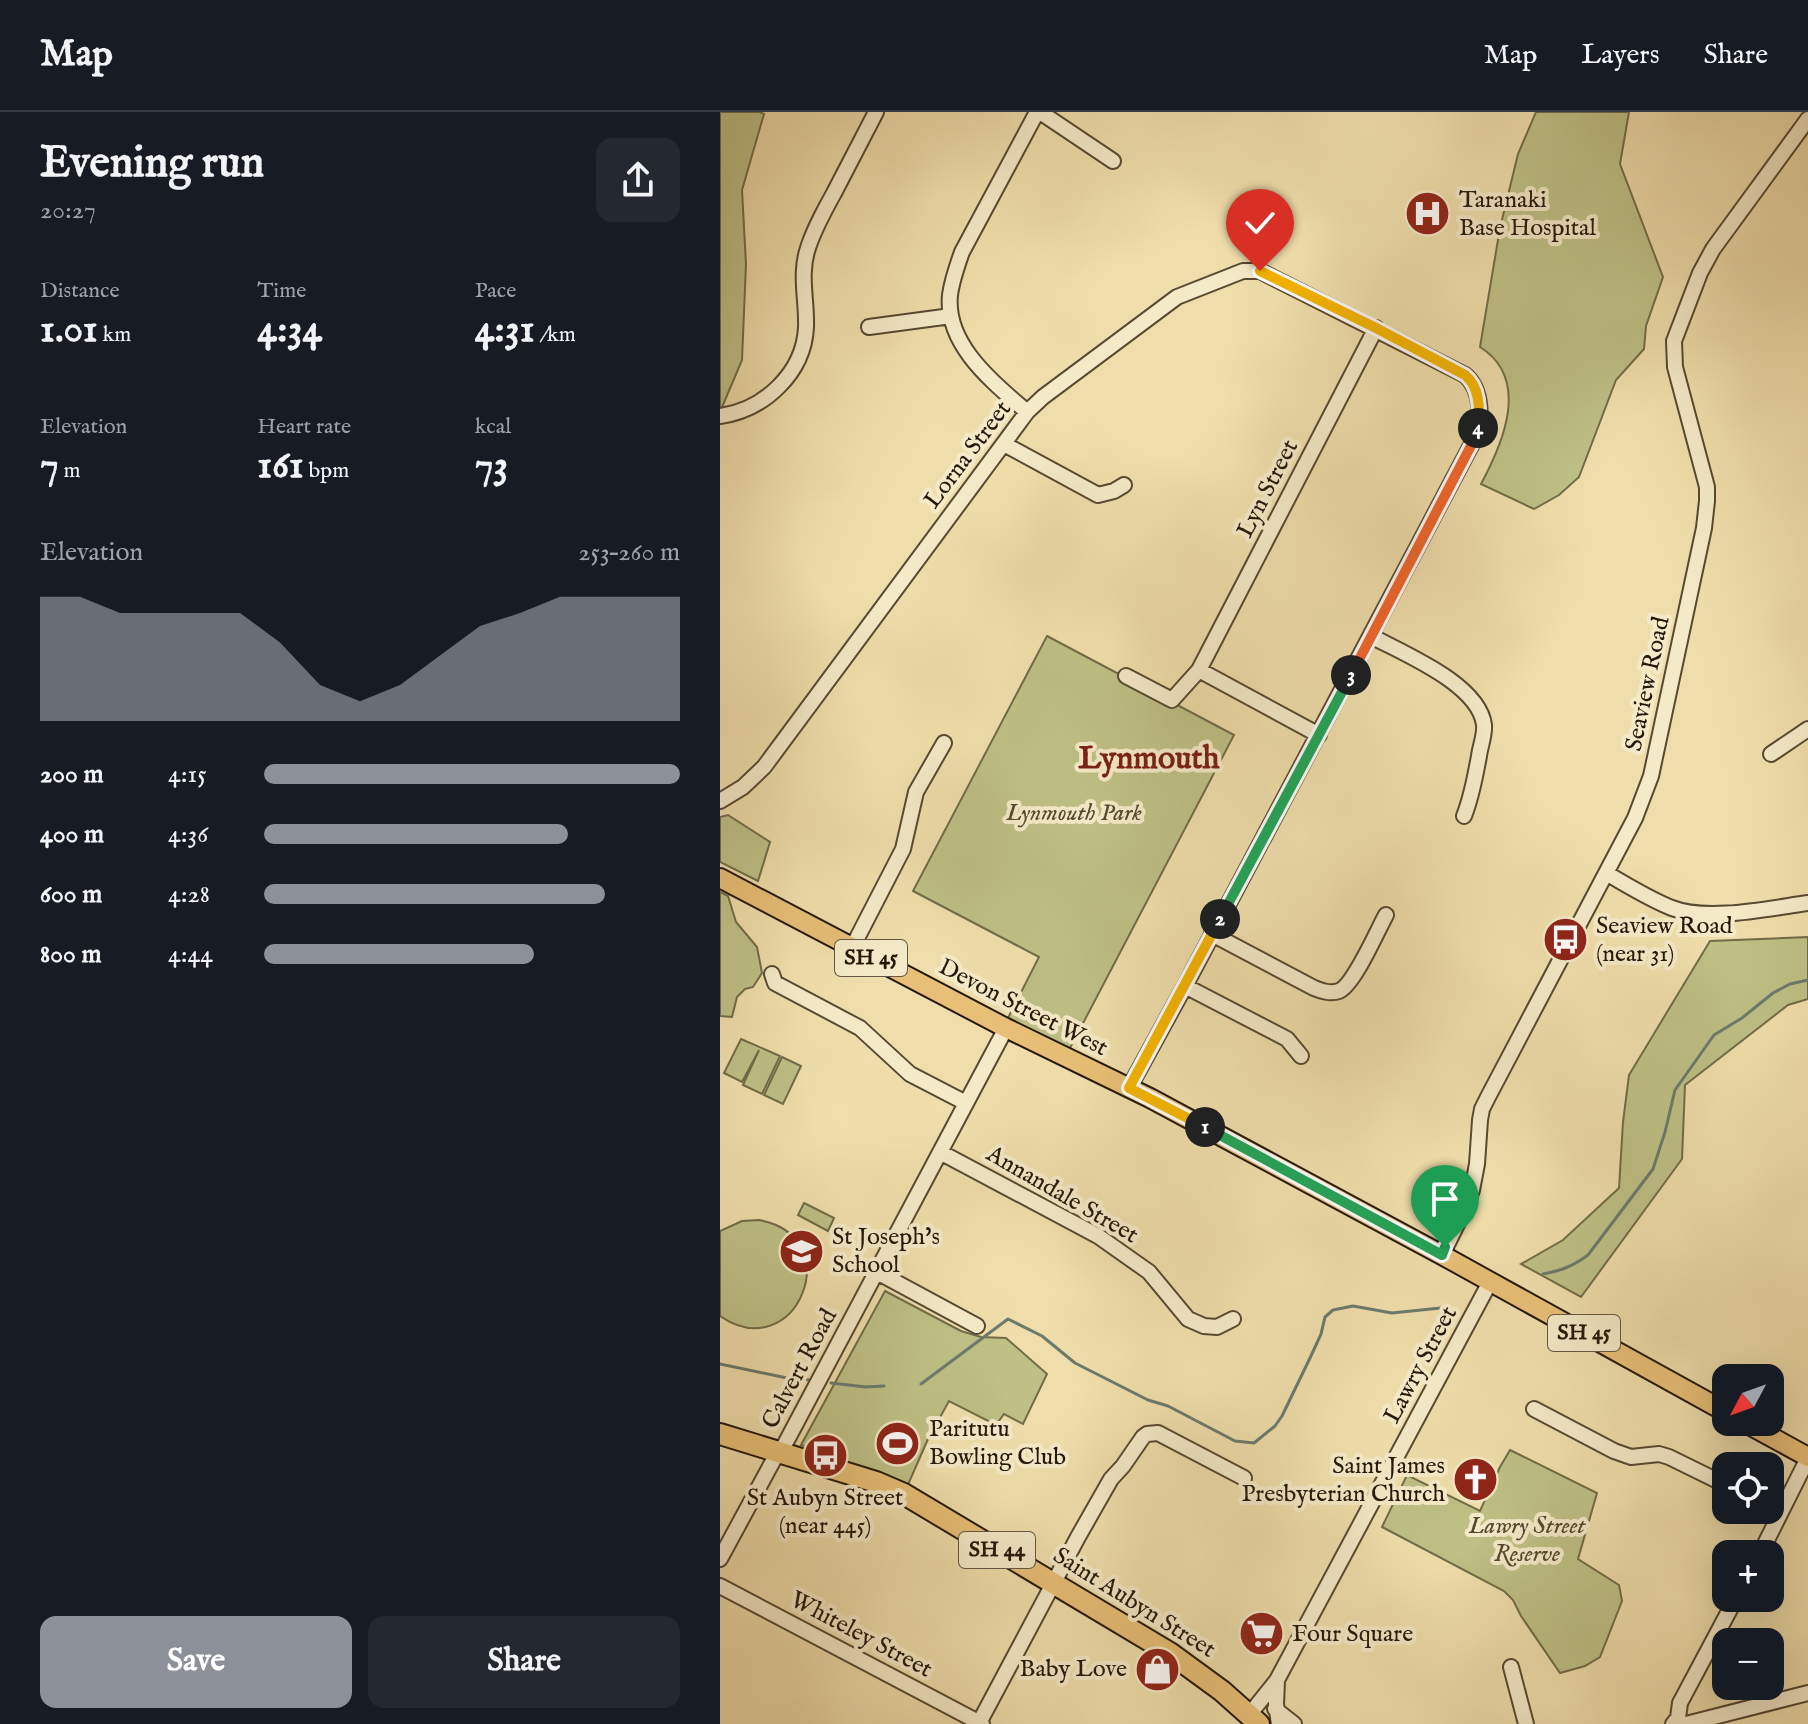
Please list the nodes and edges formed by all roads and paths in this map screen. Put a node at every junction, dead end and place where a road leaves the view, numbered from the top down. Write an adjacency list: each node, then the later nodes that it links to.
1 (876, 112): 9 (street)
2 (1038, 112): 4 (street); 5 (street)
3 (1808, 119): 21 (street, Seaview Road)
4 (1113, 161)
5 (951, 316): 6 (street); 8 (street)
6 (869, 327)
7 (1376, 328): 8 (street, Lorna Street); 12 (street, Lorna Street); 13 (street, Lyn Street)
8 (1027, 412): 10 (street, Lorna Street)
9 (720, 416)
10 (1004, 444): 11 (street); 19 (street, Lorna Street)
11 (1124, 485)
12 (1371, 636): 16 (street, Lorna Street); 20 (street)
13 (1199, 670): 14 (street, Lyn Street); 16 (street)
14 (1126, 676)
15 (1808, 729): 18 (street)
16 (1319, 735): 25 (street, Lorna Street)
17 (944, 743): 26 (street)
18 (1771, 754)
19 (720, 801)
20 (1464, 816)
21 (1606, 873): 23 (street); 34 (street, Seaview Road)
22 (720, 878): 26 (main road, Devon Street West / SH 45)
23 (1808, 903)
24 (1386, 915): 25 (street)
25 (1212, 934): 28 (street, Lorna Street)
26 (852, 948): 29 (main road, Devon Street West / SH 45)
27 (772, 974): 32 (street)
28 (1185, 986): 30 (street); 31 (street, Lorna Street)
29 (1006, 1028): 31 (main road, Devon Street West / SH 45); 32 (street, Calvert Road)
30 (1301, 1056)
31 (1129, 1088): 34 (main road, Devon Street West / SH 45)
32 (966, 1103): 33 (street, Calvert Road)
33 (940, 1152): 35 (street, Calvert Road); 37 (street, Annandale Street)
34 (1442, 1255): 36 (main road, Devon Street West / SH 45)
35 (877, 1272): 38 (street); 43 (street, Calvert Road)
36 (1490, 1282): 39 (main road, Devon Street West / SH 45); 53 (street, Lawry Street)
37 (1233, 1319)
38 (977, 1326)
39 (1712, 1404)
40 (1534, 1409): 46 (street)
41 (720, 1434): 43 (highway, Saint Aubyn Street / SH 44)
42 (1769, 1436): 44 (main road)
43 (779, 1452): 48 (street, Calvert Road); 49 (highway, Saint Aubyn Street / SH 44)
44 (1808, 1458): 47 (street)
45 (1244, 1478): 49 (street)
46 (1712, 1478)
47 (1784, 1497)
48 (720, 1559)
49 (1053, 1583): 55 (highway, Saint Aubyn Street / SH 44); 58 (street)
50 (720, 1586): 58 (street, Whiteley Street)
51 (1729, 1612): 61 (street)
52 (1511, 1667): 60 (street)
53 (1277, 1680): 55 (street, Lawry Street); 56 (street, Lawry Street)
54 (1808, 1693): 57 (street)
55 (1256, 1715): 56 (street)
56 (1278, 1717): 59 (street)
57 (1740, 1718): 62 (street)
58 (980, 1723)
59 (1294, 1724)
60 (1526, 1724)
61 (1673, 1724)
62 (1686, 1724)

